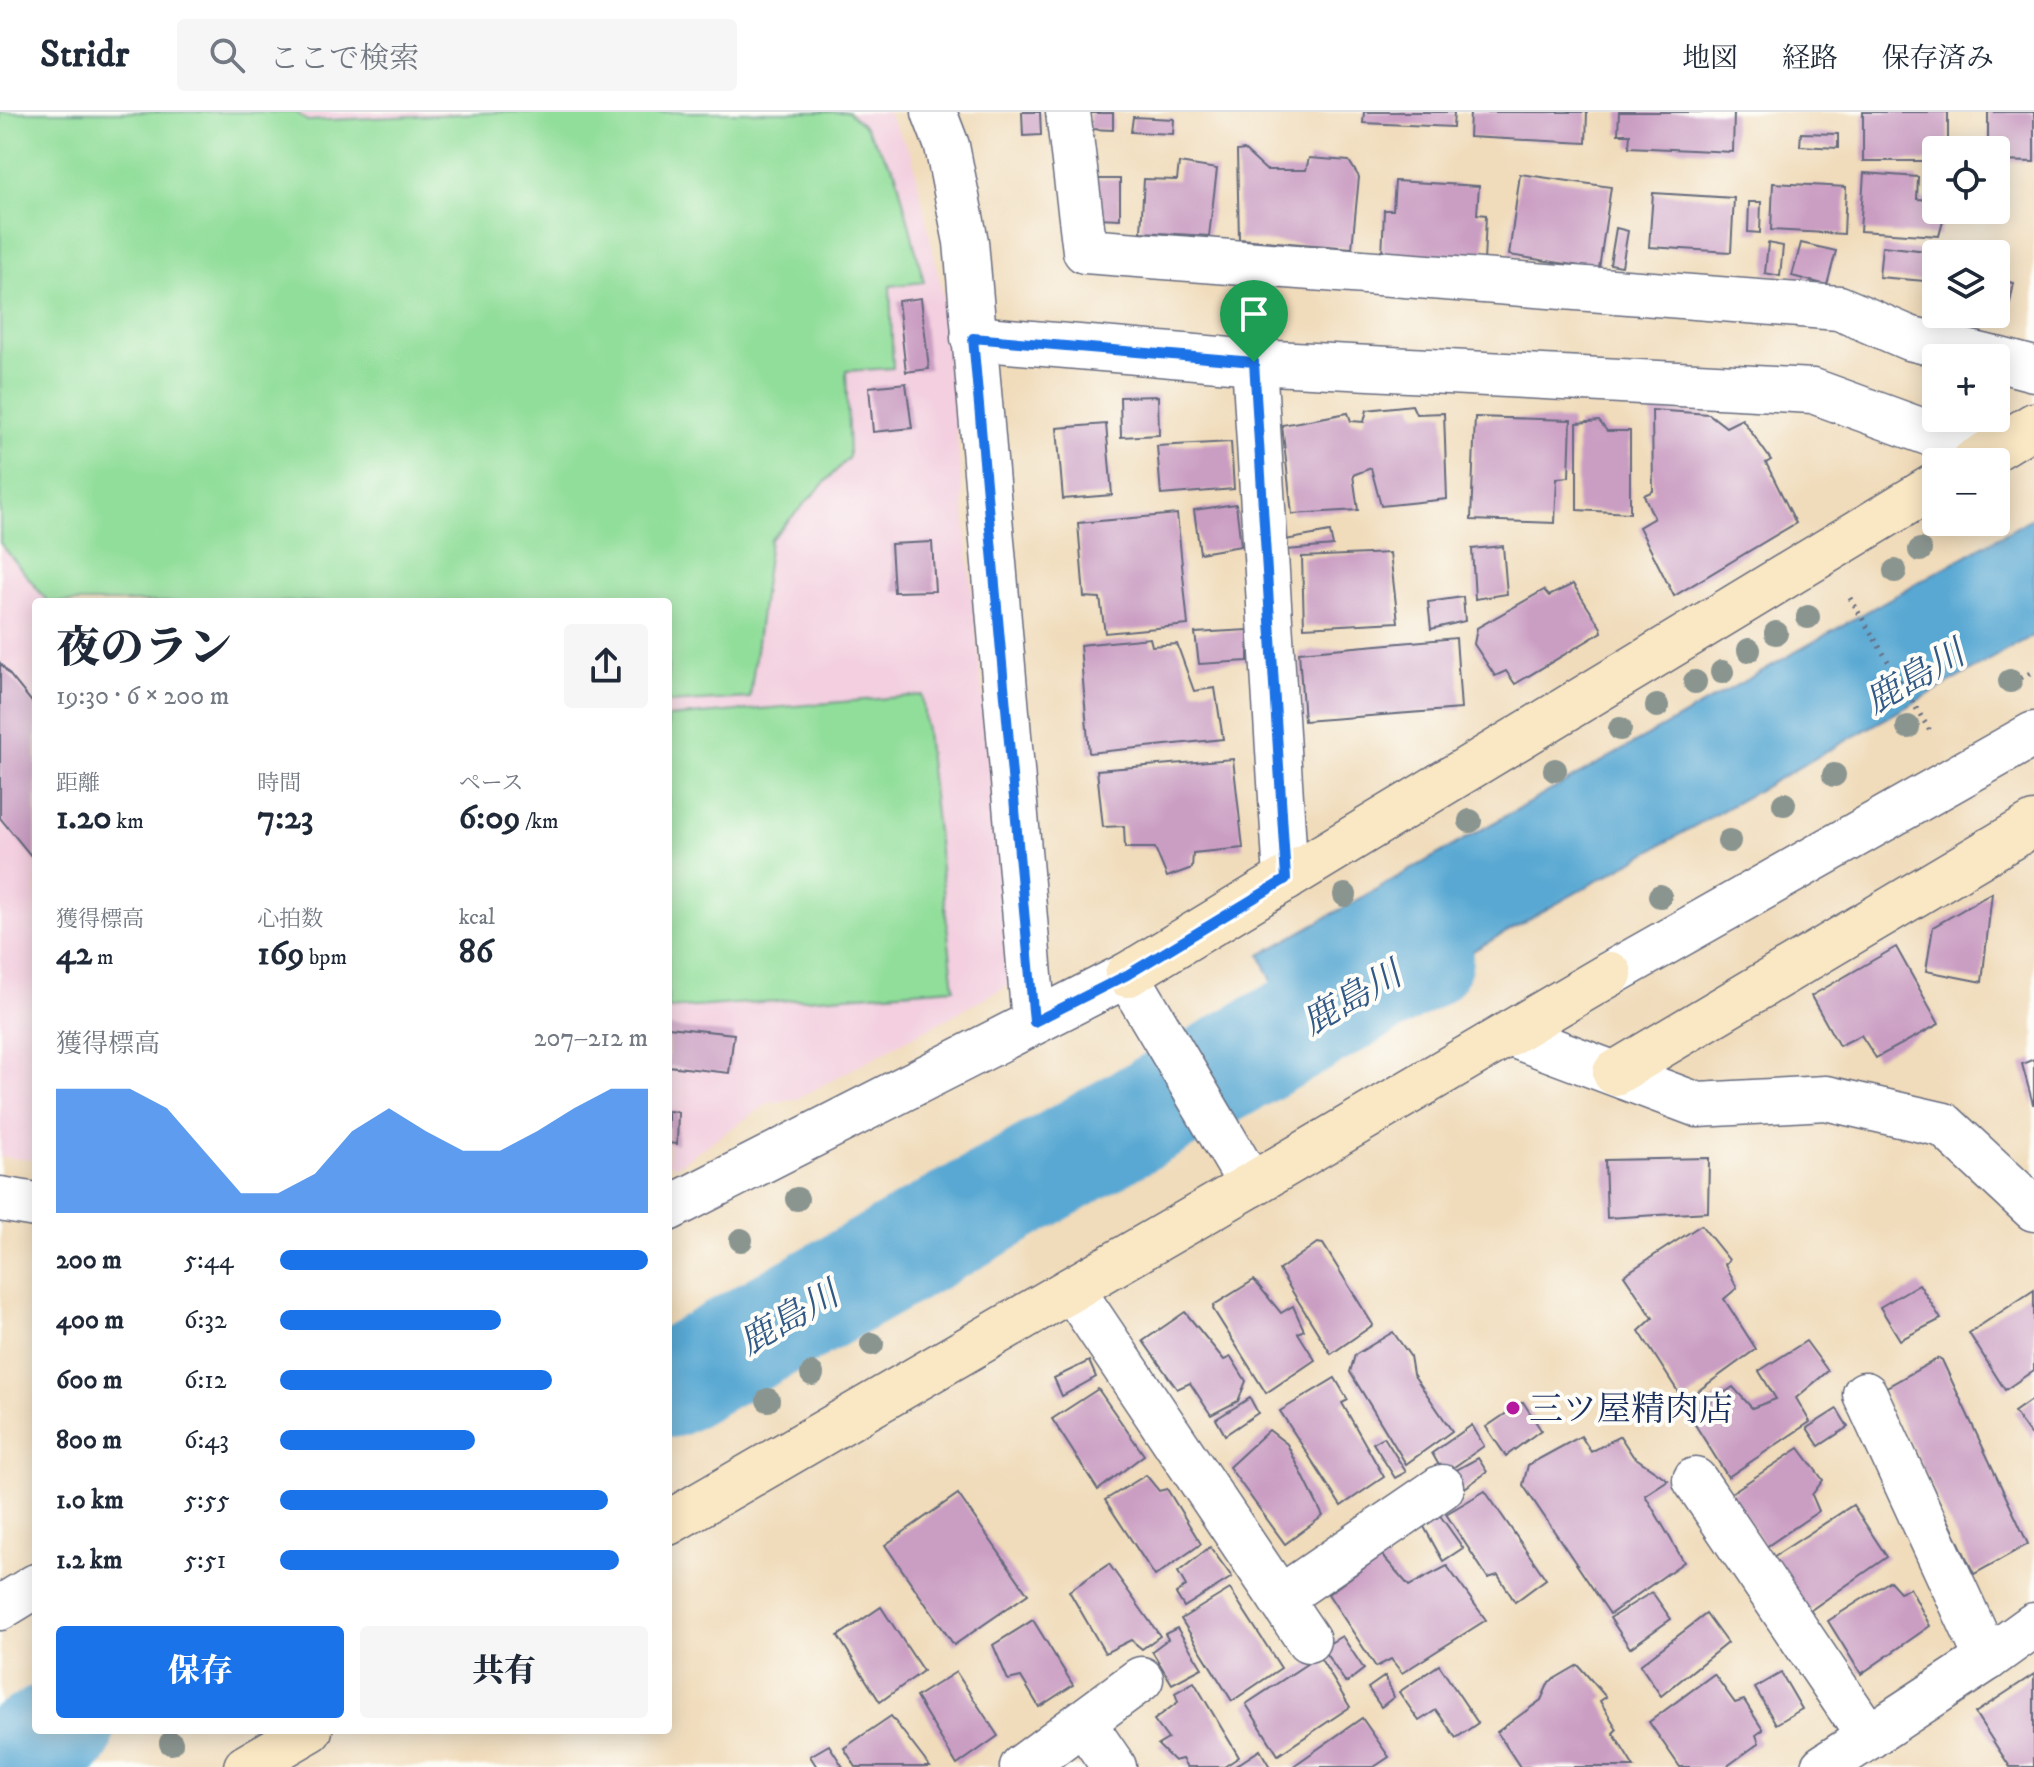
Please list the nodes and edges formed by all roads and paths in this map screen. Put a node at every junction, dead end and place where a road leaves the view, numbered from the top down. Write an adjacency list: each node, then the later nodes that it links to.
1 (934, 112): 3 (street)
2 (1068, 112): 4 (street)
3 (973, 338): 5 (street); 18 (street)
4 (1933, 344)
5 (1254, 362): 9 (street); 16 (street)
6 (2010, 363): 7 (street)
7 (2034, 369)
8 (2034, 425): 10 (street)
9 (1955, 448)
10 (1996, 448)
11 (1922, 493): 12 (street)
12 (1823, 553): 13 (path); 16 (street)
13 (1930, 731)
14 (2034, 734): 19 (street)
15 (2034, 824): 20 (street)
16 (1286, 879): 17 (street)
17 (1127, 975): 18 (street); 21 (street)
18 (1034, 1022): 24 (street)
19 (1509, 1034): 20 (street); 21 (street)
20 (1615, 1073): 25 (street)
21 (1251, 1185): 26 (street)
22 (0, 1199): 23 (street)
23 (32, 1204)
24 (672, 1205)
25 (2034, 1209)
26 (1072, 1289): 30 (street); 32 (street)
27 (1865, 1394): 36 (street)
28 (1695, 1480): 40 (street)
29 (1442, 1487): 32 (street)
30 (672, 1521)
31 (32, 1588): 33 (street)
32 (1280, 1598): 35 (street)
33 (0, 1608)
34 (2034, 1625): 36 (street)
35 (1308, 1640)
36 (1987, 1659): 40 (street)
37 (1141, 1679): 38 (street)
38 (1083, 1722): 42 (street); 43 (street)
39 (303, 1734): 41 (street)
40 (1869, 1737): 44 (street)
41 (253, 1765)
42 (1022, 1767)
43 (1114, 1767)
44 (1823, 1767)

